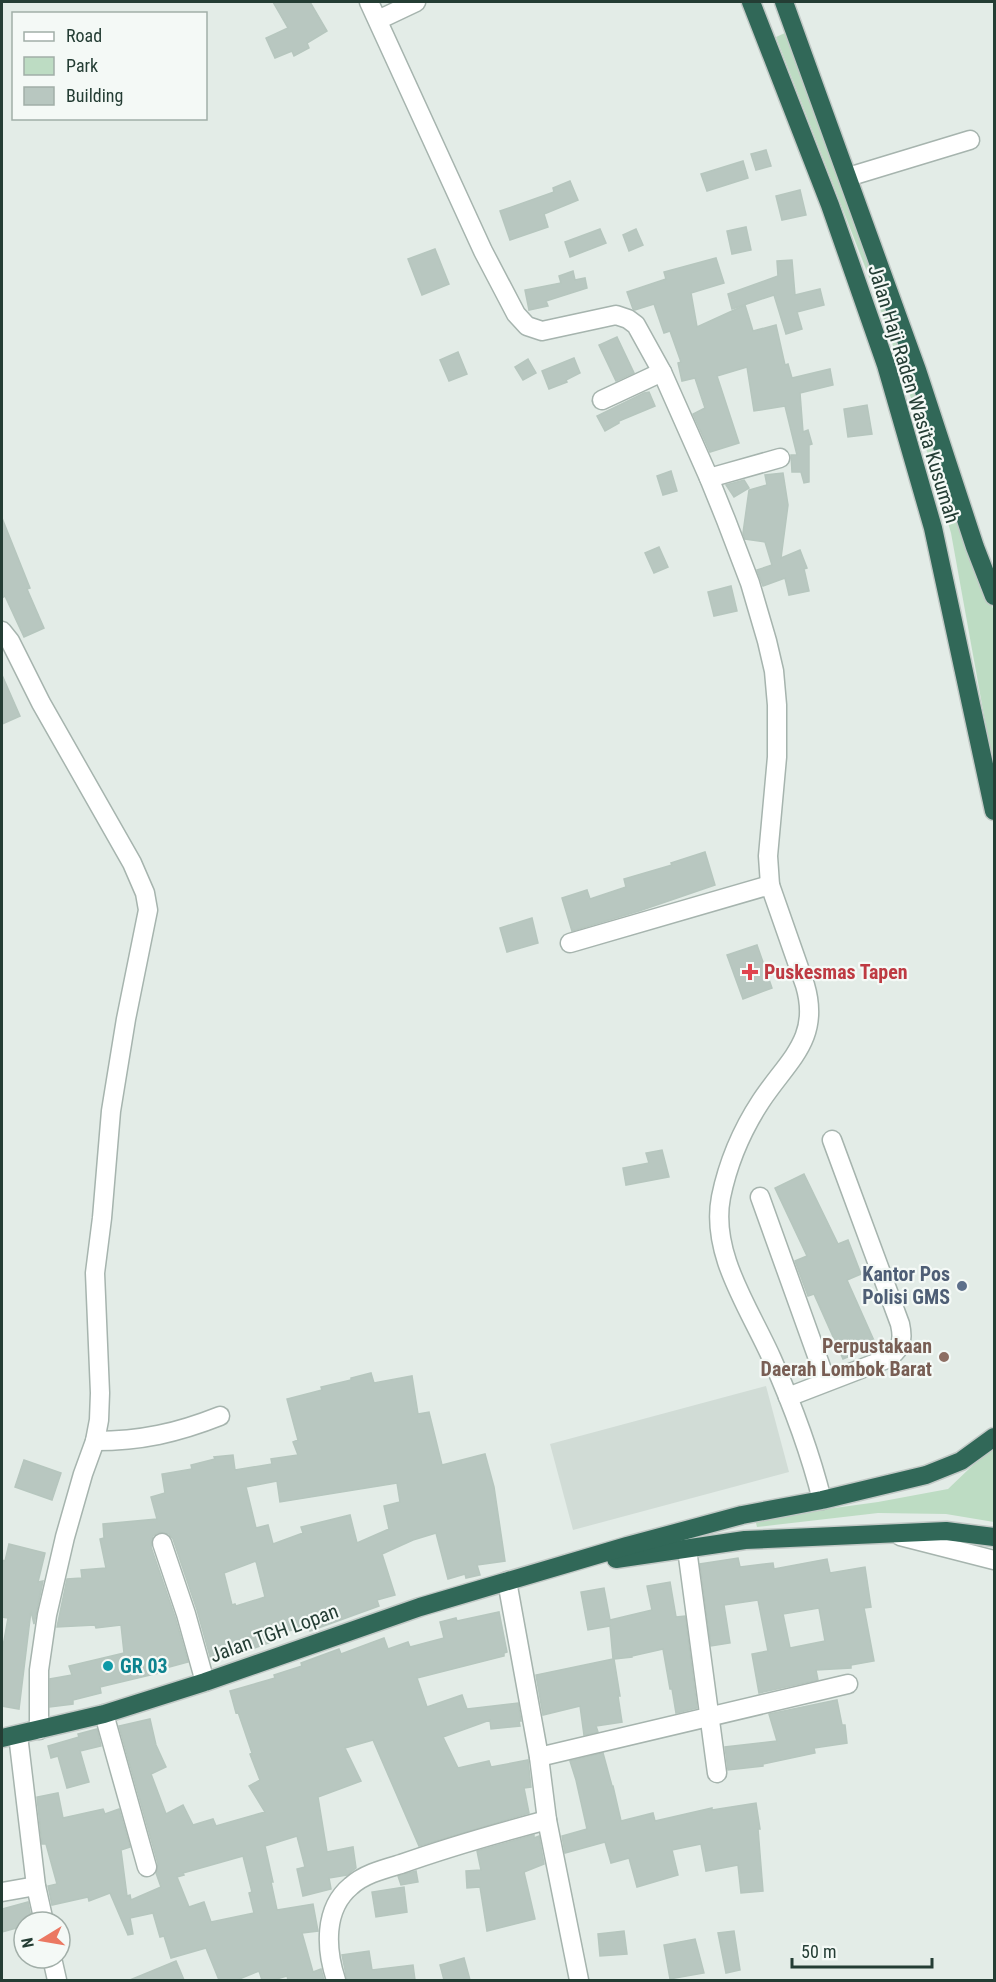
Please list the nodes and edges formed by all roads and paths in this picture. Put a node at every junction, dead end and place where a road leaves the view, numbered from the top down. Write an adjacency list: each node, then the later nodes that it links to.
1 (369, 2): 5 (street)
2 (416, 2): 5 (street)
3 (751, 2): 6 (highway, Jalan Haji Raden Wasita Kusumah)
4 (786, 7): 6 (highway); 8 (highway, Jalan Haji Raden Wasita Kusumah)
5 (378, 20): 9 (street)
6 (760, 25): 15 (highway, Jalan Haji Raden Wasita Kusumah)
7 (970, 140): 8 (street)
8 (848, 177): 13 (highway, Jalan Haji Raden Wasita Kusumah)
9 (662, 372): 10 (street); 12 (street)
10 (602, 400)
11 (780, 458): 12 (street)
12 (710, 478): 16 (street)
13 (994, 596)
14 (2, 631): 24 (street)
15 (994, 811)
16 (770, 885): 17 (street); 21 (street)
17 (570, 943)
18 (832, 1140): 20 (street)
19 (760, 1197): 20 (street)
20 (826, 1381): 21 (street)
21 (788, 1396): 25 (street)
22 (220, 1416): 24 (street)
23 (994, 1437): 25 (highway)
24 (95, 1441): 39 (street)
25 (822, 1500): 26 (highway)
26 (742, 1515): 29 (highway); 33 (highway)
27 (888, 1532): 28 (highway); 29 (highway); 32 (street)
28 (994, 1537)
29 (745, 1540): 31 (highway)
30 (162, 1543): 35 (street)
31 (687, 1549): 33 (highway); 38 (street)
32 (994, 1560)
33 (561, 1567): 34 (highway, Jalan TGH Lopan)
34 (507, 1581): 35 (highway, Jalan TGH Lopan); 41 (street)
35 (205, 1682): 37 (highway, Jalan TGH Lopan)
36 (848, 1684): 38 (street)
37 (104, 1713): 39 (highway, Jalan TGH Lopan); 44 (street)
38 (710, 1716): 41 (street); 42 (street)
39 (39, 1730): 40 (highway, Jalan TGH Lopan)
40 (10, 1737): 45 (street)
41 (539, 1757): 43 (street)
42 (717, 1773)
43 (547, 1820): 48 (street); 49 (street)
44 (147, 1867)
45 (36, 1886): 46 (street); 47 (street)
46 (2, 1892)
47 (41, 1910)
48 (336, 1980)
49 (579, 1980)

